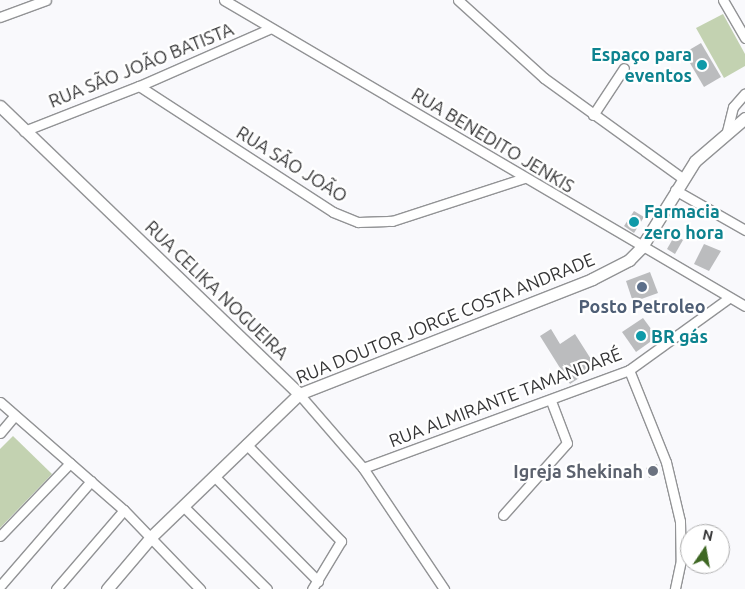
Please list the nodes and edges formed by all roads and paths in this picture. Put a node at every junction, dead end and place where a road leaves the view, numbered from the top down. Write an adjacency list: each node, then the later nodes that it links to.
1 (46, 0): 5 (street)
2 (224, 0): 6 (street, RUA BENEDITO JENKIS)
3 (458, 0): 12 (street)
4 (723, 0): 7 (street)
5 (0, 17)
6 (269, 29): 9 (street, RUA SÃO JOÃO BATISTA); 16 (street, RUA BENEDITO JENKIS)
7 (745, 38)
8 (624, 68): 12 (street)
9 (139, 86): 14 (street, RUA SÃO JOÃO BATISTA); 16 (street, RUA SÃO JOÃO)
10 (745, 93): 15 (street)
11 (0, 106): 14 (main road, RUA CELIKA NOGUEIRA)
12 (593, 115): 17 (street)
13 (745, 118): 15 (main road, RUA DOUTOR JORGE COSTA ANDRADE)
14 (24, 131): 24 (main road, RUA CELIKA NOGUEIRA)
15 (727, 131): 17 (main road, RUA DOUTOR JORGE COSTA ANDRADE)
16 (524, 178): 20 (street, RUA BENEDITO JENKIS)
17 (682, 178): 18 (main road, RUA DOUTOR JORGE COSTA ANDRADE)
18 (675, 190): 19 (street); 20 (main road, RUA DOUTOR JORGE COSTA ANDRADE)
19 (745, 230)
20 (641, 248): 21 (street, RUA BENEDITO JENKIS); 24 (main road, RUA DOUTOR JORGE COSTA ANDRADE)
21 (729, 298): 22 (street, RUA BENEDITO JENKIS); 23 (street, RUA ALMIRANTE TAMANDARÉ)
22 (745, 306)
23 (629, 370): 25 (street, RUA ALMIRANTE TAMANDARÉ); 47 (street)
24 (299, 394): 29 (main road, RUA DOUTOR JORGE COSTA ANDRADE); 31 (street, RUA CELIKA NOGUEIRA)
25 (551, 401): 31 (street, RUA ALMIRANTE TAMANDARÉ); 36 (street)
26 (0, 402): 27 (street)
27 (15, 415): 28 (street); 30 (street)
28 (0, 433)
29 (246, 444): 32 (main road, RUA DOUTOR JORGE COSTA ANDRADE); 39 (street)
30 (70, 463): 33 (street); 37 (street)
31 (363, 468): 41 (street, RUA CELIKA NOGUEIRA)
32 (214, 476): 34 (main road, RUA DOUTOR JORGE COSTA ANDRADE); 39 (street)
33 (91, 481): 35 (street); 40 (street)
34 (183, 506): 38 (main road, RUA DOUTOR JORGE COSTA ANDRADE); 45 (street)
35 (124, 510): 38 (street); 42 (street)
36 (503, 515)
37 (0, 536)
38 (152, 536): 43 (main road, RUA DOUTOR JORGE COSTA ANDRADE); 44 (street)
39 (318, 581): 46 (street)
40 (0, 586)
41 (439, 587)
42 (56, 589)
43 (107, 589)
44 (200, 589)
45 (267, 589)
46 (312, 589)
47 (675, 589)

